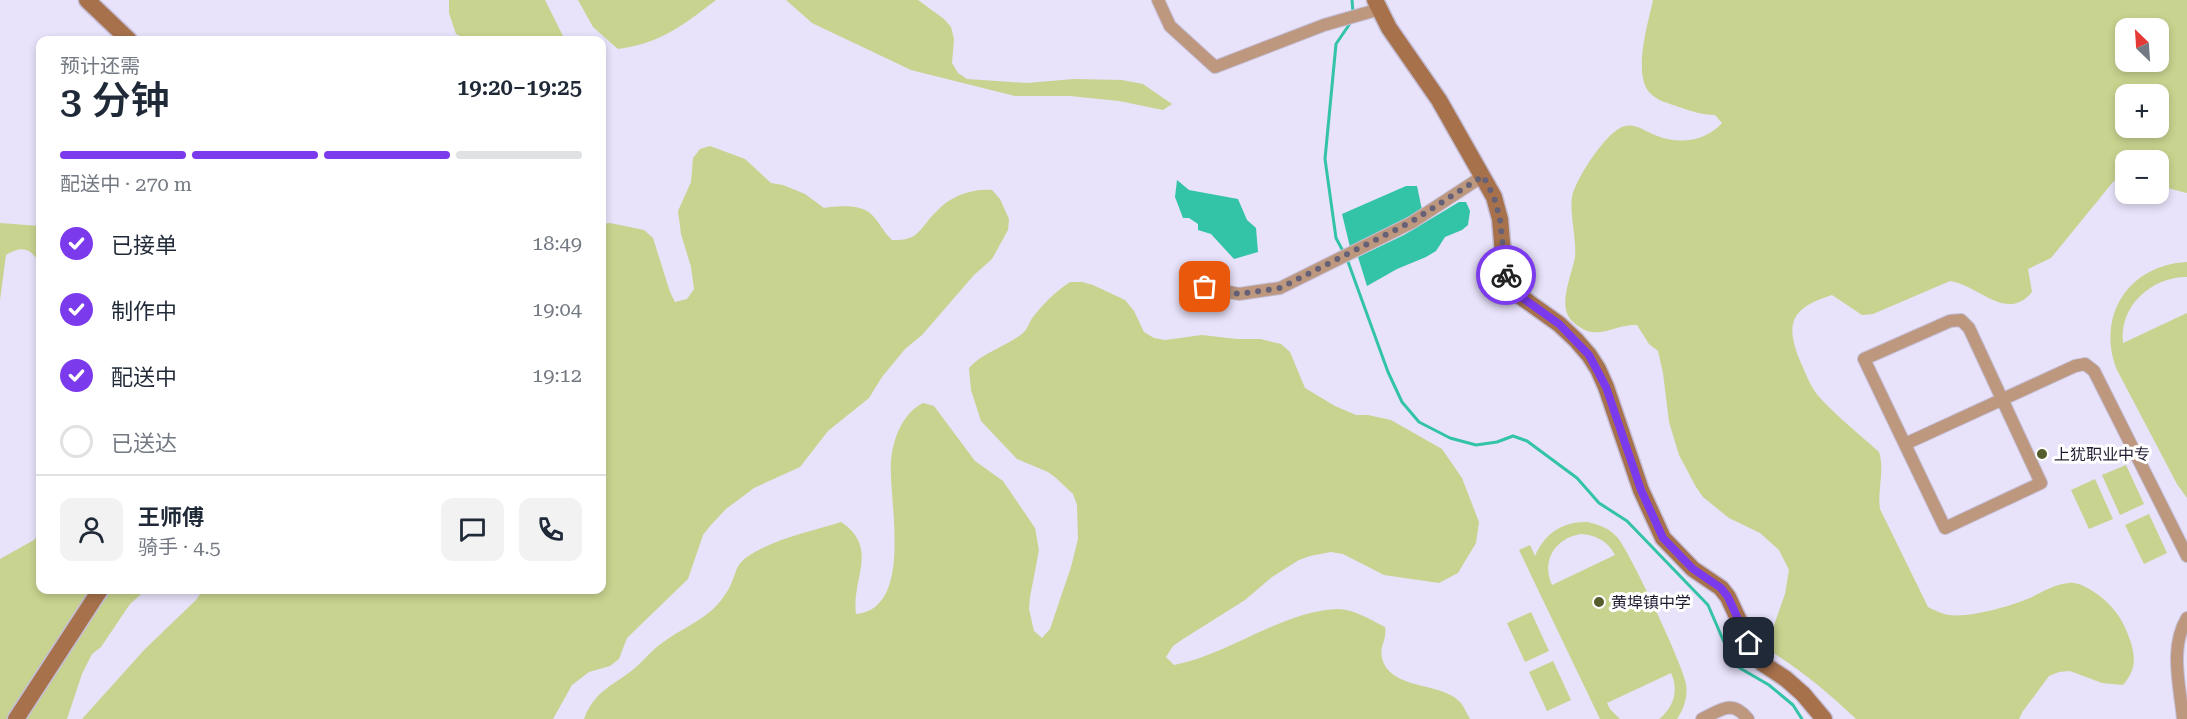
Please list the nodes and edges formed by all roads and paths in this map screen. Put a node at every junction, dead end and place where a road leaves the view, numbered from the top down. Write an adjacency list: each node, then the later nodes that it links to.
1 (87, 0): 4 (street)
2 (1158, 0): 3 (street)
3 (1377, 5): 5 (street)
4 (125, 36)
5 (1483, 176): 6 (street); 16 (street)
6 (1189, 284)
7 (2002, 400): 8 (street); 8 (street); 8 (street); 9 (street)
8 (1905, 444)
9 (2187, 556)
10 (97, 594): 13 (street)
11 (2187, 618): 12 (street)
12 (2184, 692): 17 (street)
13 (16, 719)
14 (1702, 719): 15 (street)
15 (1748, 719)
16 (1824, 719)
17 (2183, 719)

